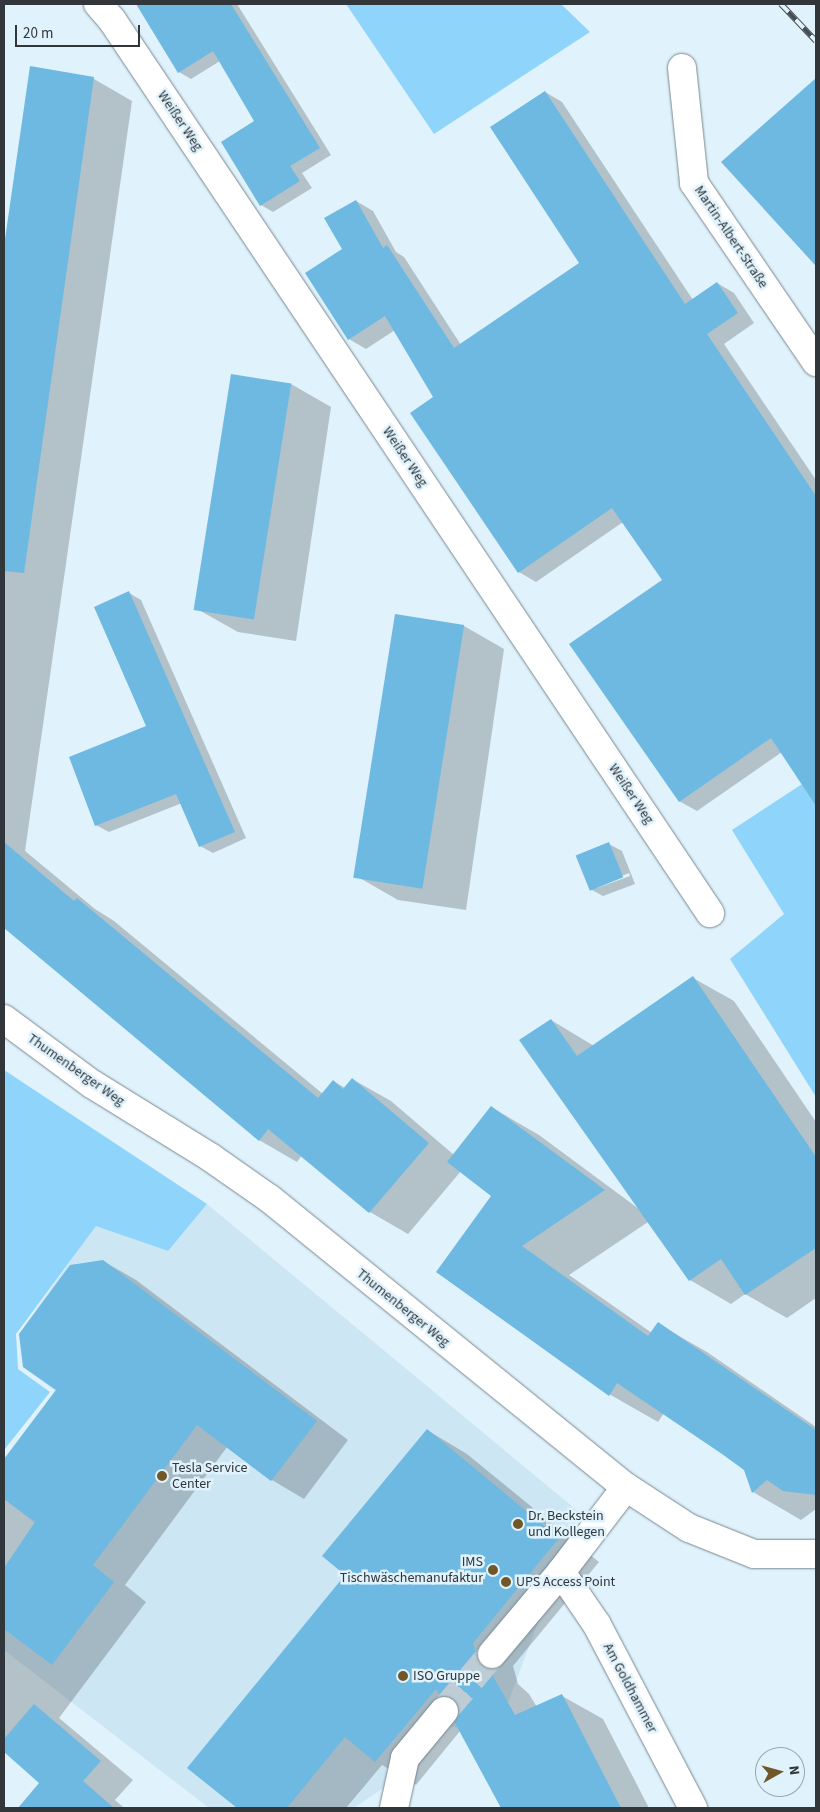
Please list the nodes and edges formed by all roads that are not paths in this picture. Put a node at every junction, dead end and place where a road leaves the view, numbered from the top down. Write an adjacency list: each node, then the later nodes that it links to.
1 (98, 4): 4 (street, Weißer Weg)
2 (682, 68): 3 (street, Martin-Albert-Straße)
3 (816, 362)
4 (710, 913)
5 (4, 1019): 6 (street, Thumenberger Weg)
6 (626, 1487): 7 (street, Thumenberger Weg); 8 (street)
7 (816, 1554)
8 (560, 1572): 9 (street); 12 (street, Am Goldhammer)
9 (492, 1654)
10 (444, 1711): 11 (street)
11 (394, 1808)
12 (693, 1808)

